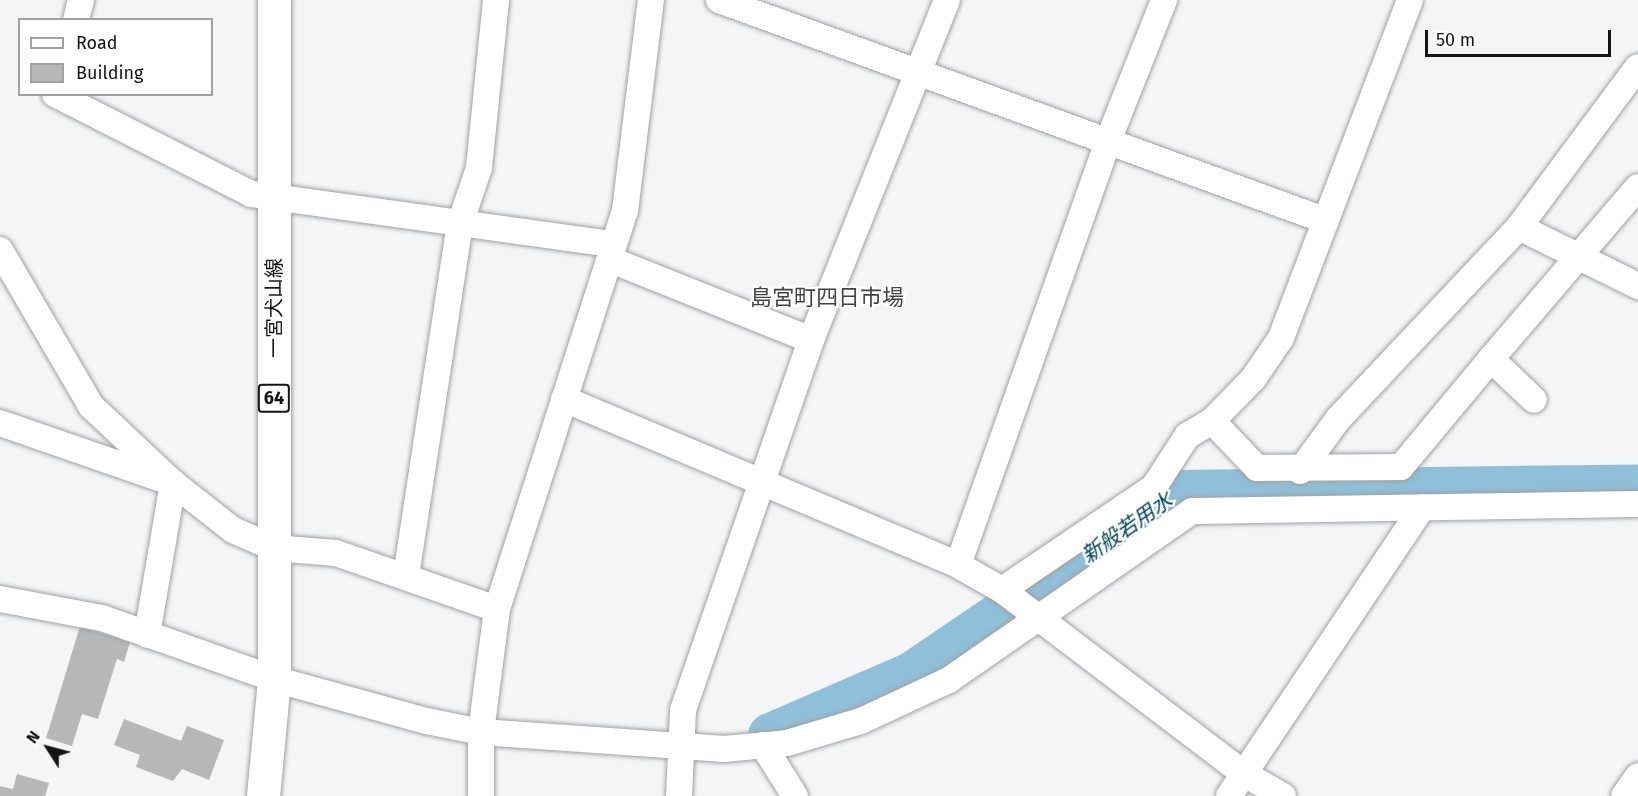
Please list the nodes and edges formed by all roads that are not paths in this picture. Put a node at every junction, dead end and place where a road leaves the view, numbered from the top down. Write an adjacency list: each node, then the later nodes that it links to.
1 (81, 0): 9 (street)
2 (274, 0): 15 (main road, 一宮犬山線 / 64)
3 (496, 0): 17 (street)
4 (651, 0): 20 (street)
5 (947, 0): 11 (street)
6 (1164, 0): 13 (street)
7 (1410, 0): 16 (street)
8 (734, 3): 11 (street)
9 (76, 18)
10 (1638, 67): 18 (street)
11 (920, 72): 13 (street); 23 (street)
12 (59, 96): 15 (street)
13 (1108, 141): 16 (street); 35 (street)
14 (1638, 187): 21 (street)
15 (274, 195): 17 (street); 34 (main road, 一宮犬山線 / 64)
16 (1324, 220): 27 (street)
17 (460, 224): 20 (street); 36 (street)
18 (1519, 227): 21 (street); 29 (street)
19 (0, 250): 30 (street)
20 (612, 252): 23 (street); 25 (street)
21 (1581, 256): 22 (street); 24 (street)
22 (1638, 286)
23 (811, 340): 31 (street)
24 (1491, 359): 26 (street); 29 (street)
25 (564, 399): 31 (street); 39 (street)
26 (1534, 400)
27 (1212, 421): 29 (street); 37 (street)
28 (0, 423): 30 (street)
29 (1300, 471)
30 (173, 483): 34 (street); 41 (street)
31 (762, 484): 35 (street); 44 (street)
32 (1638, 504): 33 (street)
33 (1422, 508): 40 (street); 46 (street)
34 (274, 549): 36 (street); 42 (main road, 一宮犬山線 / 64)
35 (958, 566): 37 (street)
36 (406, 576): 39 (street)
37 (1005, 595): 40 (street)
38 (0, 599): 41 (street)
39 (497, 609): 43 (street)
40 (1036, 620): 45 (street); 46 (street)
41 (147, 635): 42 (street)
42 (274, 679): 43 (street); 48 (main road, 一宮犬山線 / 64)
43 (481, 732): 44 (street); 49 (street)
44 (678, 743): 45 (street); 50 (street)
45 (763, 745): 51 (street)
46 (1243, 773): 52 (street); 53 (street)
47 (1638, 776): 54 (street)
48 (263, 796)
49 (481, 796)
50 (679, 796)
51 (795, 796)
52 (1229, 796)
53 (1283, 796)
54 (1624, 796)

